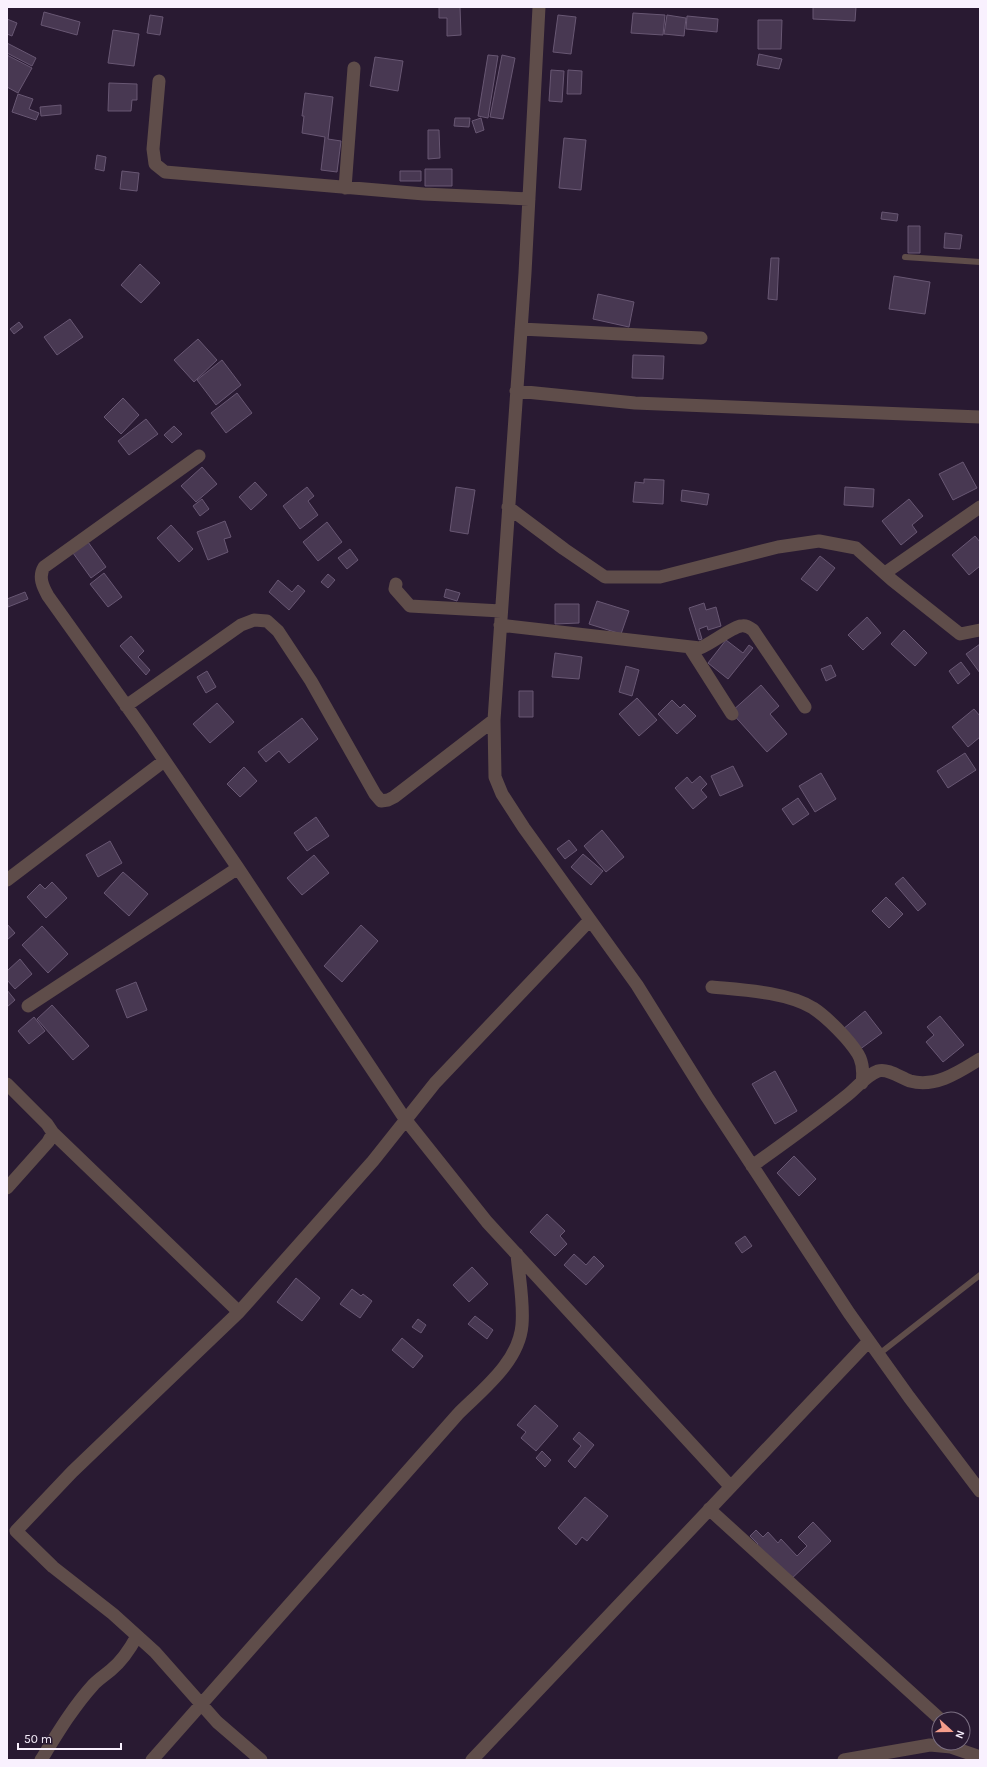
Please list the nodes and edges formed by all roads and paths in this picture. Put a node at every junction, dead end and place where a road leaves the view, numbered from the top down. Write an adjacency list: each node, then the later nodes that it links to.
1 (539, 7): 5 (street)
2 (354, 68): 4 (street)
3 (159, 81): 4 (street)
4 (345, 188): 5 (street)
5 (529, 199): 8 (street)
6 (905, 257): 7 (lane)
7 (980, 262)
8 (521, 329): 9 (street); 10 (street)
9 (701, 338)
10 (516, 390): 11 (street); 13 (street)
11 (980, 417)
12 (199, 456): 21 (street)
13 (508, 507): 15 (street); 17 (street)
14 (980, 507): 15 (street)
15 (885, 573): 19 (street)
16 (396, 584): 17 (street)
17 (501, 611): 18 (street)
18 (500, 625): 20 (street); 24 (street)
19 (980, 630)
20 (690, 648): 22 (street); 23 (street)
21 (126, 706): 24 (street); 25 (street)
22 (805, 707)
23 (732, 714)
24 (494, 720): 28 (street)
25 (164, 761): 26 (street); 27 (street)
26 (238, 868): 30 (street); 34 (street)
27 (7, 880)
28 (590, 920): 34 (street); 36 (street)
29 (712, 987): 32 (street)
30 (28, 1006)
31 (980, 1059): 32 (street)
32 (862, 1083): 36 (street)
33 (7, 1084): 35 (street)
34 (405, 1119): 38 (street); 40 (street)
35 (52, 1133): 37 (street); 40 (street)
36 (752, 1166): 41 (street)
37 (7, 1188)
38 (517, 1254): 44 (street); 48 (street)
39 (980, 1275): 42 (lane)
40 (239, 1312): 46 (street)
41 (869, 1341): 42 (street); 44 (street)
42 (879, 1354): 43 (street)
43 (977, 1482)
44 (730, 1486): 45 (street)
45 (709, 1509): 49 (street); 55 (street)
46 (12, 1535): 47 (street)
47 (137, 1636): 48 (street); 52 (street)
48 (202, 1705): 53 (street); 54 (street)
49 (931, 1711)
50 (971, 1748): 51 (street)
51 (980, 1756): 56 (street)
52 (41, 1760)
53 (152, 1760)
54 (261, 1760)
55 (472, 1760)
56 (844, 1760)

